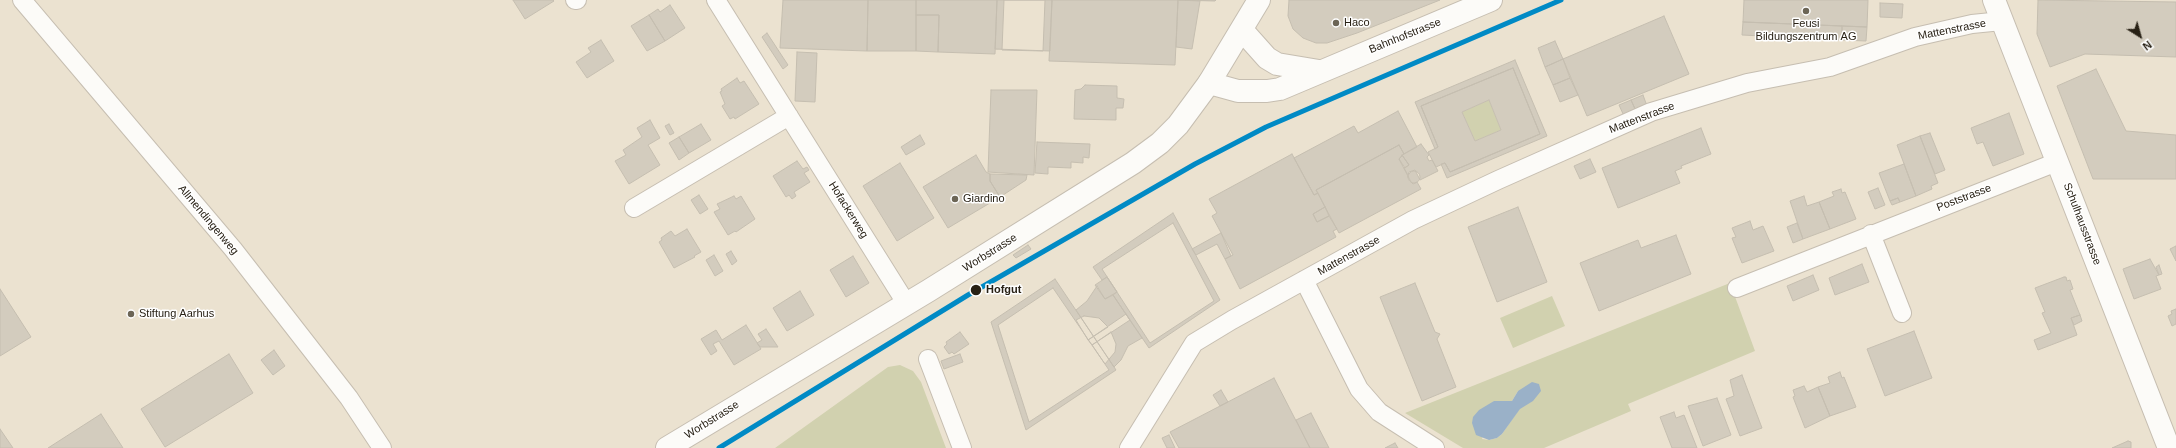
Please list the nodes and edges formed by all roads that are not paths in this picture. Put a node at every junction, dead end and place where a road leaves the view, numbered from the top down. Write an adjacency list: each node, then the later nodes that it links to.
1 (22, 0): 19 (street, Allmendingenweg)
2 (716, 0): 10 (street, Hofackerweg)
3 (1259, 0): 7 (street, Worbstrasse)
4 (1491, 0): 8 (street, Bahnhofstrasse)
5 (1994, 0): 6 (street, Schulhausstrasse)
6 (2002, 21): 11 (street, Schulhausstrasse); 14 (street, Mattenstrasse)
7 (1242, 30): 8 (street); 9 (street, Worbstrasse)
8 (1318, 71): 9 (street, Bahnhofstrasse)
9 (1209, 84): 16 (street, Worbstrasse)
10 (789, 116): 12 (street); 16 (street, Hofackerweg)
11 (2057, 162): 13 (street, Poststrasse); 24 (street, Schulhausstrasse)
12 (634, 208)
13 (1871, 234): 15 (street, Poststrasse); 17 (street)
14 (1304, 280): 22 (street, Mattenstrasse); 23 (street, Mattenstrasse)
15 (1737, 288)
16 (906, 303): 20 (street, Worbstrasse)
17 (1902, 313)
18 (928, 359): 21 (street)
19 (382, 448)
20 (667, 448)
21 (962, 448)
22 (1129, 448)
23 (1436, 448)
24 (2170, 448)

